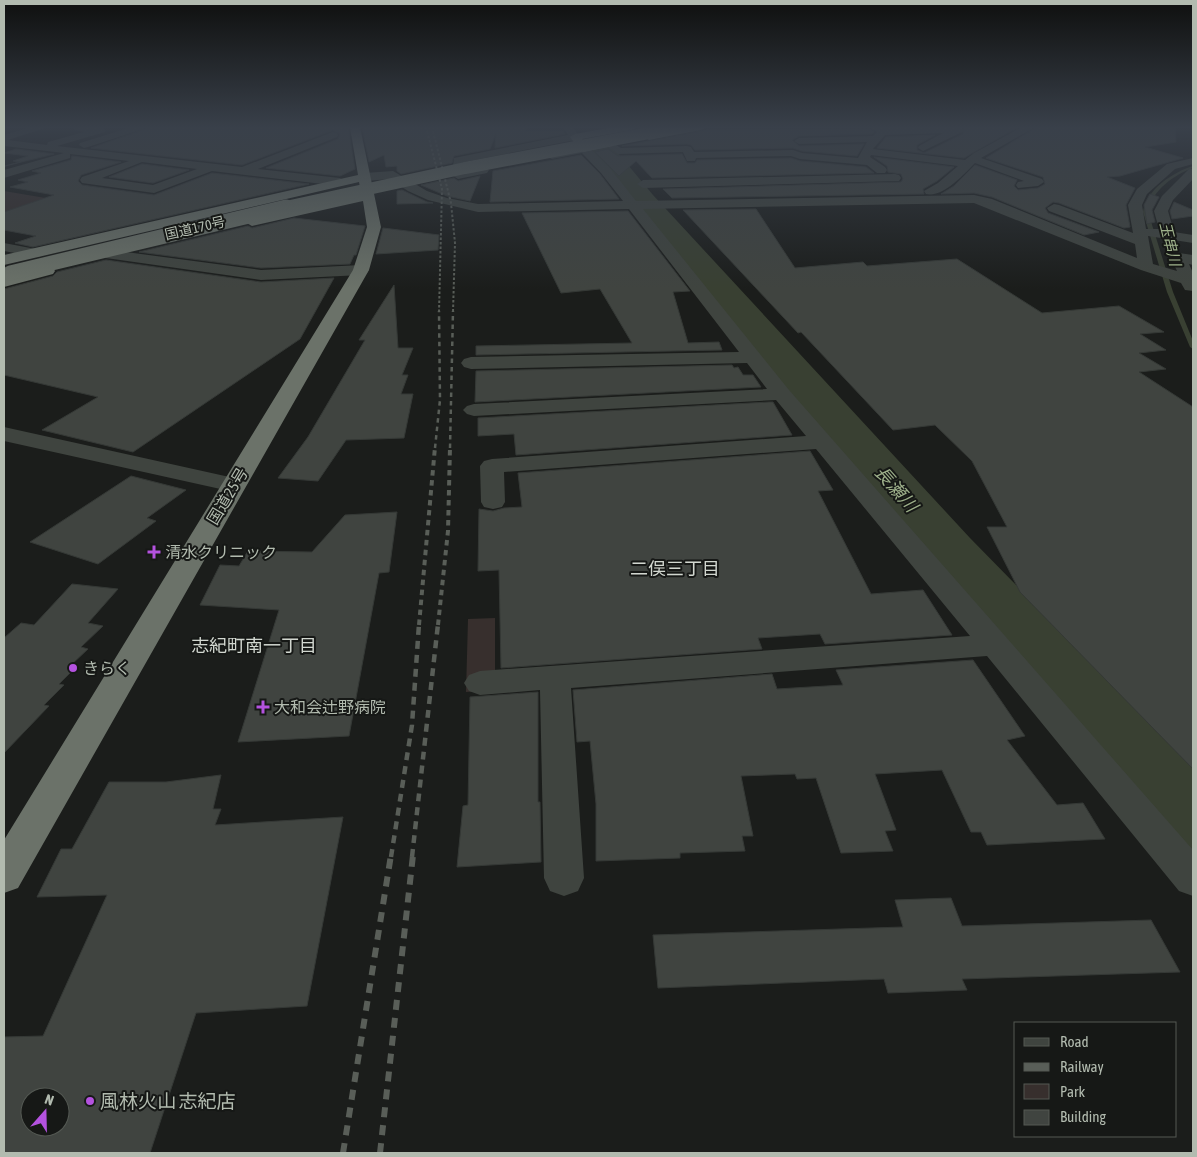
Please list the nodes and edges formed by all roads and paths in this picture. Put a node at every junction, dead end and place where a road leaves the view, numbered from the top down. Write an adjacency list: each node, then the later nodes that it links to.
1 (94, 181): 2 (street)
2 (175, 181)
3 (331, 181): 14 (street)
4 (345, 181): 14 (highway)
5 (366, 181): 18 (highway, 国道25号)
6 (379, 181): 37 (highway, 国道170号)
7 (399, 181): 17 (street)
8 (404, 181): 37 (highway, 国道170号, bridge)
9 (623, 181): 17 (street)
10 (847, 181): 17 (street)
11 (951, 181): 21 (street)
12 (1035, 181): 15 (street)
13 (1154, 181): 29 (street)
14 (340, 182): 24 (highway)
15 (1022, 184)
16 (1188, 184): 20 (street)
17 (637, 189): 25 (street); 25 (street); 39 (street)
18 (368, 196): 27 (highway); 36 (highway, 国道25号)
19 (1010, 199): 22 (street)
20 (1167, 199): 23 (street); 28 (street)
21 (943, 200): 22 (street); 25 (street)
22 (987, 202): 35 (street)
23 (1184, 202)
24 (250, 203): 27 (highway); 32 (highway)
25 (661, 205)
26 (1054, 208): 29 (street)
27 (280, 216): 33 (highway)
28 (1168, 235): 29 (street); 30 (street)
29 (1140, 236): 35 (street)
30 (1193, 239)
31 (4, 246): 32 (street)
32 (36, 253): 37 (highway)
33 (111, 255): 36 (street); 37 (highway)
34 (1193, 260): 38 (street)
35 (1146, 267): 38 (street)
36 (361, 270): 45 (highway, 国道25号)
37 (5, 271)
38 (1192, 284)
39 (752, 357): 40 (street); 41 (street)
40 (471, 363)
41 (782, 394): 42 (street); 44 (street)
42 (474, 410)
43 (4, 434): 45 (street)
44 (822, 442): 46 (street); 47 (street)
45 (234, 485): 50 (highway, 国道25号)
46 (493, 502)
47 (995, 645): 48 (street); 52 (street)
48 (555, 678): 49 (street); 51 (street)
49 (480, 683)
50 (4, 875)
51 (564, 878)
52 (1193, 878)

